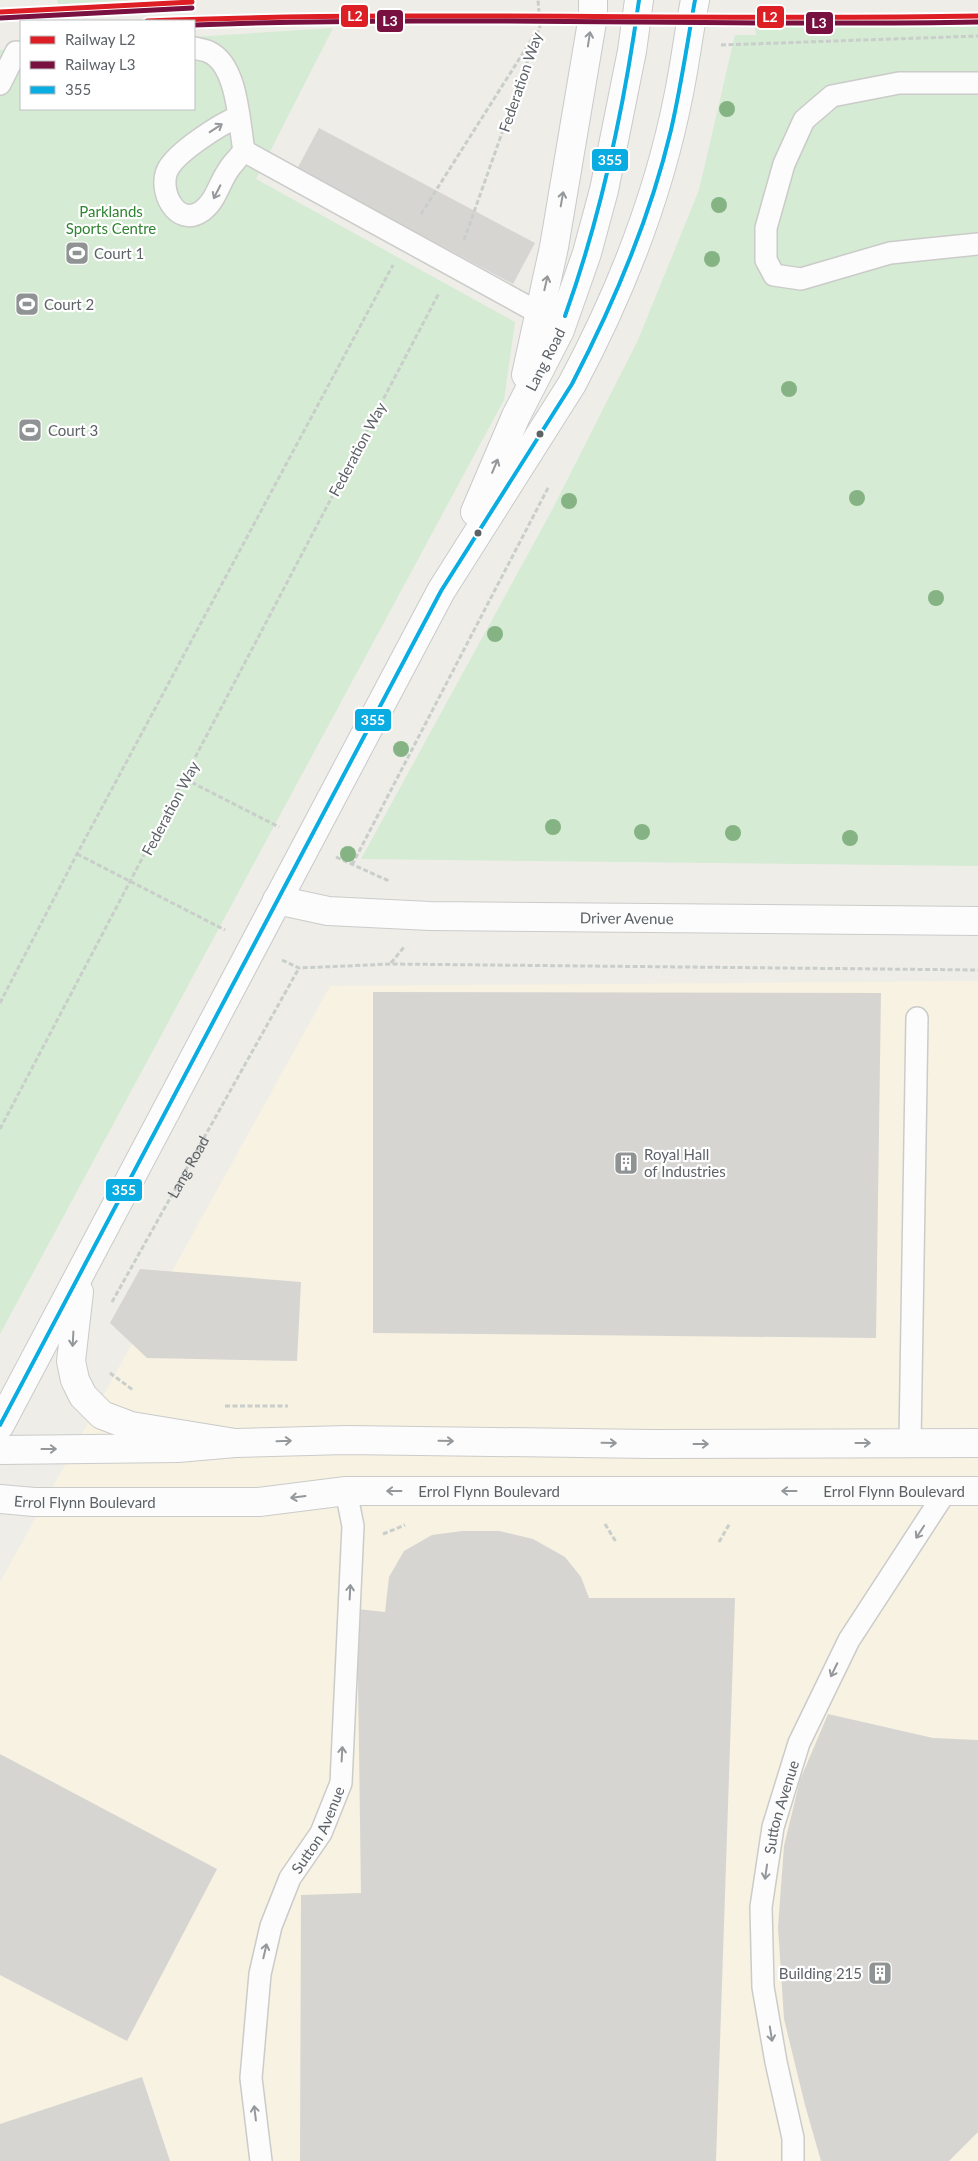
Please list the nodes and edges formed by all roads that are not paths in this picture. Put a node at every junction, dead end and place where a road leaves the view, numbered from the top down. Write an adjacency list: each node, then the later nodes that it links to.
1 (593, 0): 11 (street, one-way to 1)
2 (639, 0): 12 (street, Lang Road)
3 (694, 0): 13 (street, Lang Road)
4 (195, 48): 8 (lane)
5 (12, 53): 7 (lane)
6 (978, 83): 10 (lane)
7 (0, 84)
8 (238, 117): 9 (lane); 9 (lane, one-way to 8)
9 (244, 152): 11 (lane)
10 (978, 244)
11 (539, 313): 12 (street)
12 (516, 416): 13 (street, Lang Road, one-way to 12)
13 (441, 591): 14 (street, Lang Road)
14 (277, 900): 15 (street, Driver Avenue); 17 (street, Lang Road)
15 (978, 921)
16 (917, 1018): 19 (lane)
17 (82, 1273): 18 (street, Lang Road); 20 (street, one-way to 20)
18 (0, 1425)
19 (910, 1442): 20 (street, one-way to 19); 21 (street)
20 (235, 1443): 22 (street, one-way to 20)
21 (978, 1443)
22 (0, 1450)
23 (346, 1491): 24 (street, Errol Flynn Boulevard, one-way to 23); 26 (street, Errol Flynn Boulevard, one-way to 26); 27 (lane, Sutton Avenue, one-way to 23)
24 (946, 1491): 25 (street, Errol Flynn Boulevard); 28 (lane, Sutton Avenue, one-way to 28)
25 (978, 1491)
26 (0, 1499)
27 (261, 2161)
28 (793, 2161)

